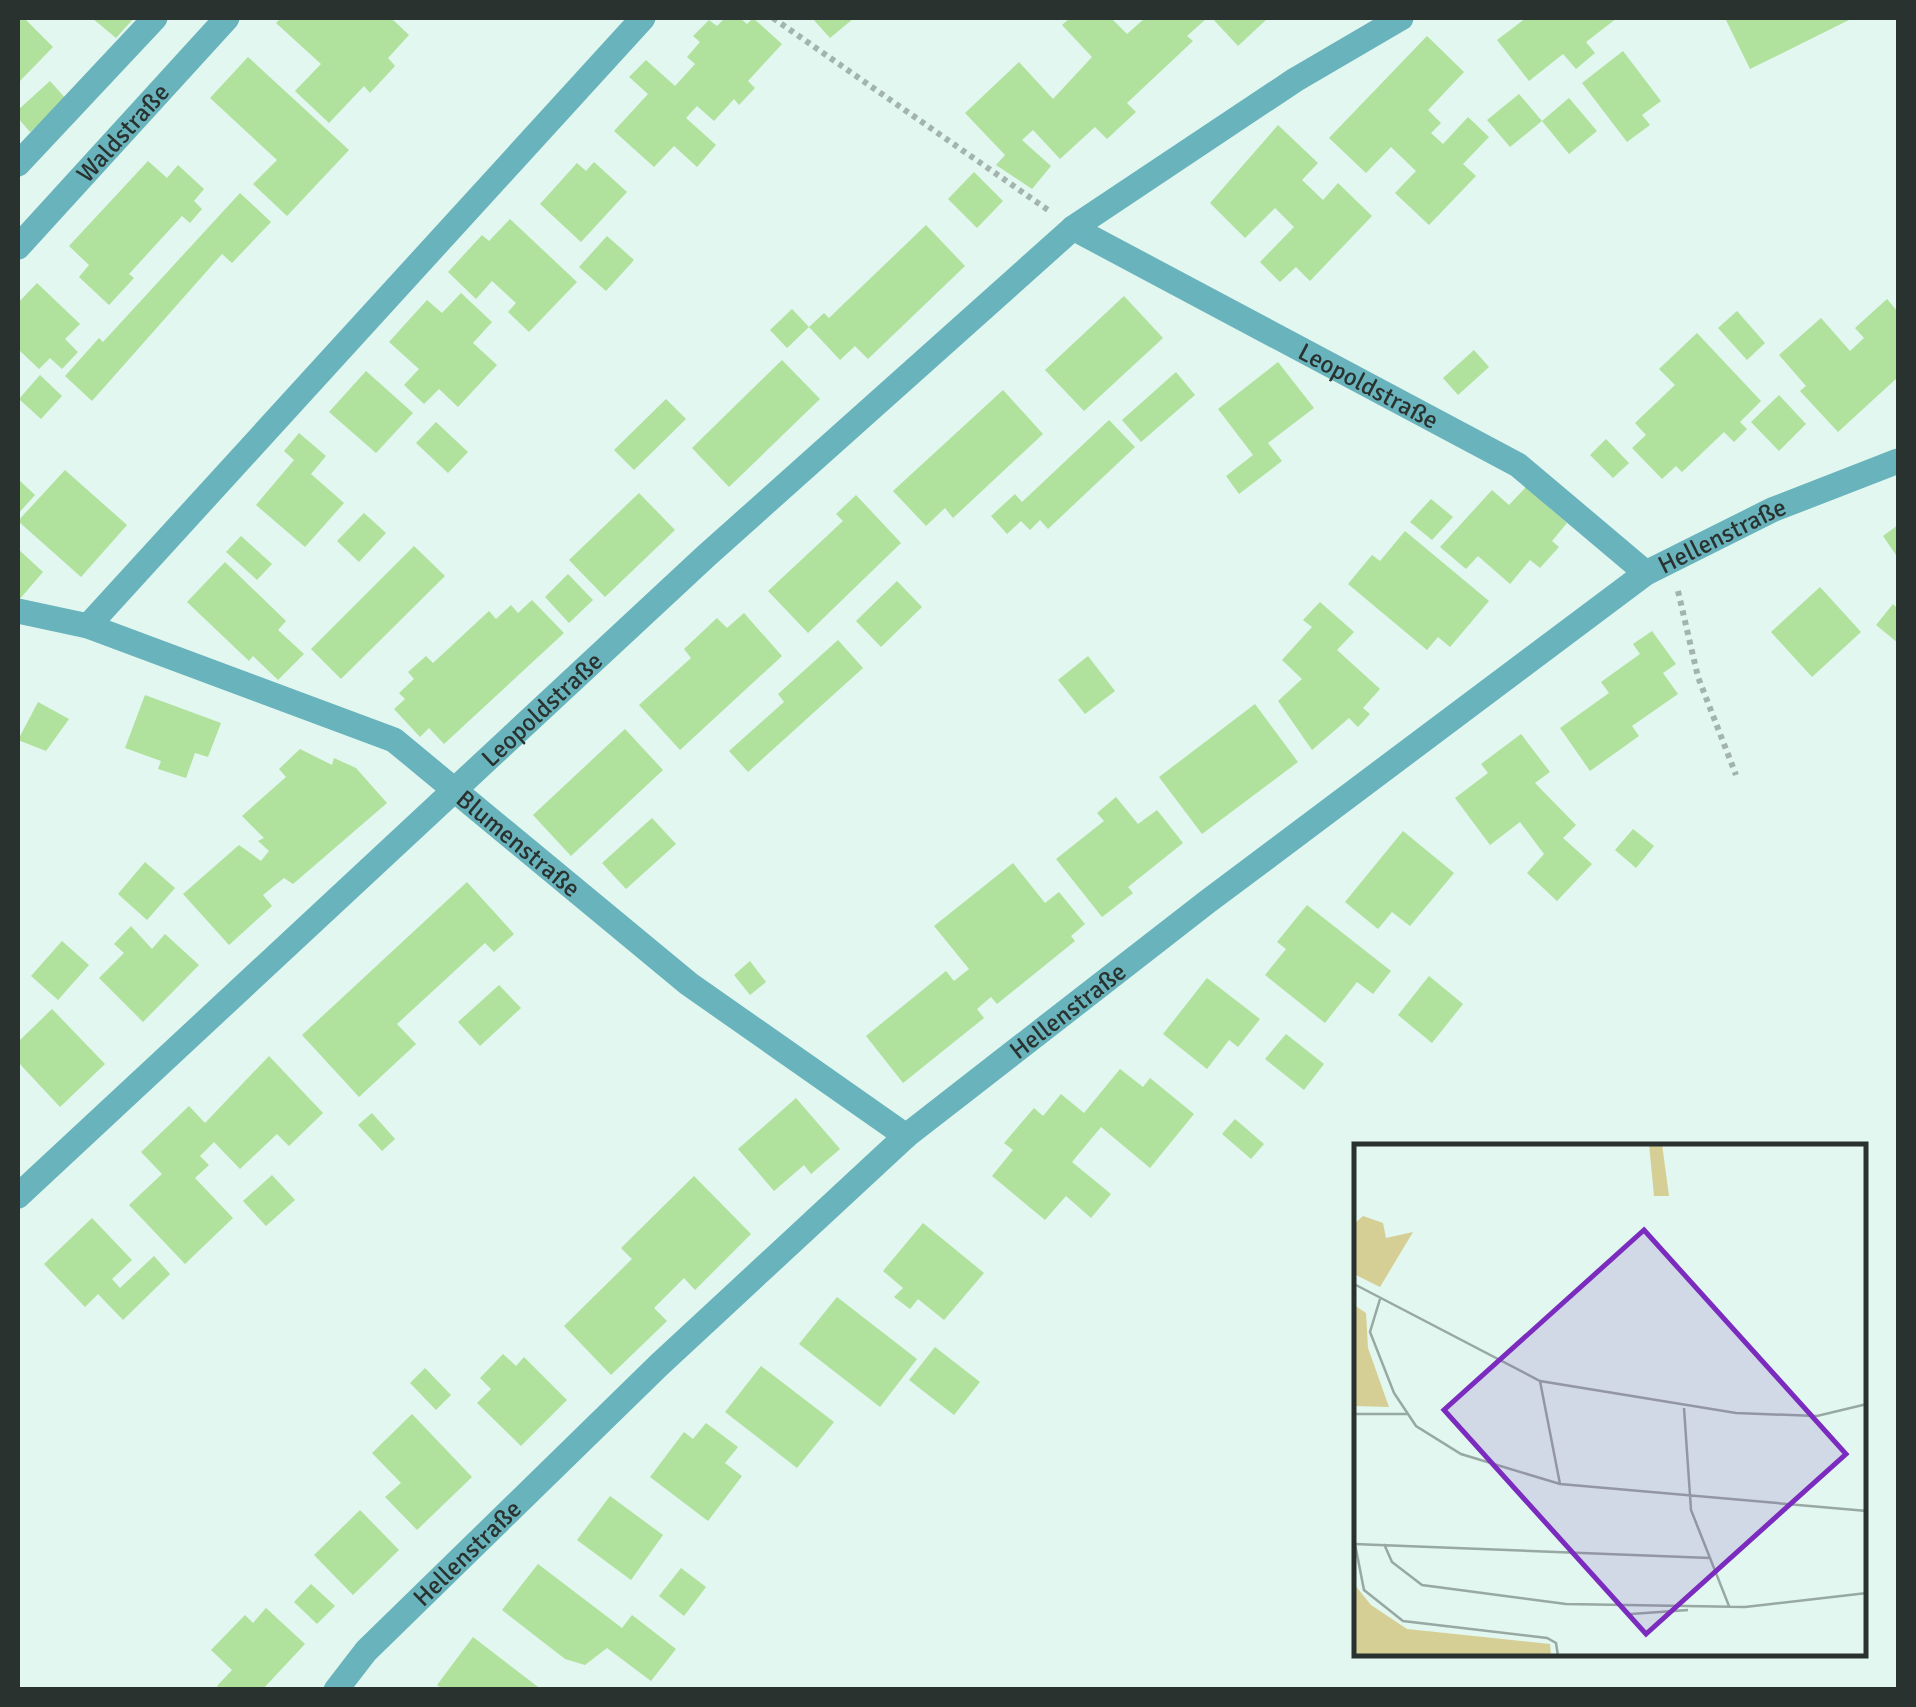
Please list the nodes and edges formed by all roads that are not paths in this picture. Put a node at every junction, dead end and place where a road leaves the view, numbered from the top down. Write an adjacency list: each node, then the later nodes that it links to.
1 (155, 18): 5 (street)
2 (227, 18): 7 (street, Waldstraße)
3 (644, 18): 11 (street)
4 (1401, 18): 6 (street, Leopoldstraße)
5 (18, 164)
6 (1073, 228): 9 (street, Leopoldstraße); 12 (street, Leopoldstraße)
7 (18, 247)
8 (1898, 461): 9 (street, Hellenstraße)
9 (1646, 573): 13 (street, Hellenstraße)
10 (18, 611): 11 (street, Blumenstraße)
11 (88, 626): 12 (street, Blumenstraße)
12 (455, 789): 13 (street, Blumenstraße); 14 (street, Leopoldstraße)
13 (906, 1136): 15 (street, Hellenstraße)
14 (18, 1196)
15 (336, 1690)

